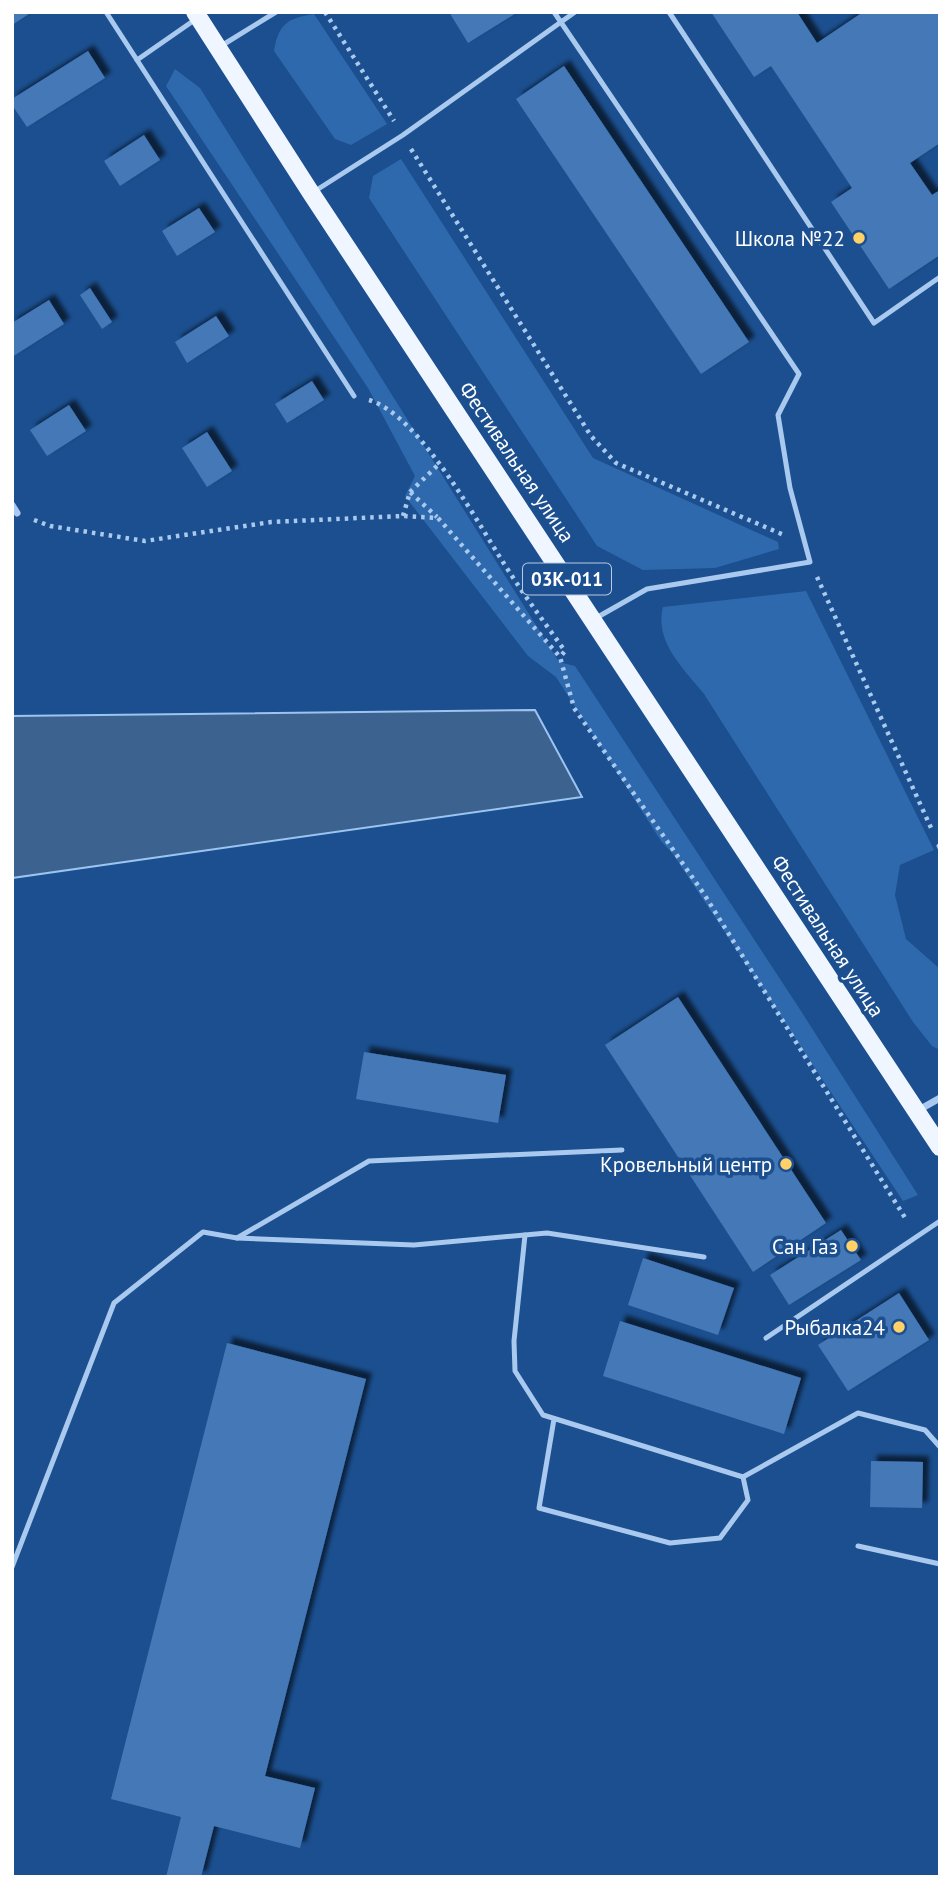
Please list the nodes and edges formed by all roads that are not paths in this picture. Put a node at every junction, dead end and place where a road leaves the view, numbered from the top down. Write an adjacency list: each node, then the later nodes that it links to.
1 (106, 12): 9 (lane)
2 (276, 12): 8 (lane)
3 (554, 12): 7 (lane)
4 (575, 12): 7 (lane)
5 (669, 12): 11 (lane)
6 (197, 15): 8 (main road, Фестивальная улица / 03К-011); 9 (lane)
7 (561, 23): 10 (lane); 15 (lane)
8 (218, 47): 10 (main road, Фестивальная улица / 03К-011)
9 (137, 60): 12 (lane)
10 (311, 193): 15 (main road, Фестивальная улица / 03К-011)
11 (940, 277)
12 (354, 396)
13 (12, 505): 14 (street)
14 (18, 513)
15 (594, 619): 17 (main road, Фестивальная улица / 03К-011)
16 (940, 1098): 17 (street)
17 (916, 1111): 18 (main road, Фестивальная улица / 03К-011)
18 (940, 1147)
19 (622, 1150): 22 (lane)
20 (940, 1221): 24 (lane)
21 (525, 1235): 22 (lane); 23 (lane); 25 (lane)
22 (237, 1238): 30 (lane)
23 (704, 1256)
24 (766, 1338)
25 (554, 1419): 27 (lane); 27 (lane)
26 (940, 1447): 27 (lane)
27 (743, 1477)
28 (858, 1546): 29 (lane)
29 (940, 1564)
30 (12, 1567)

